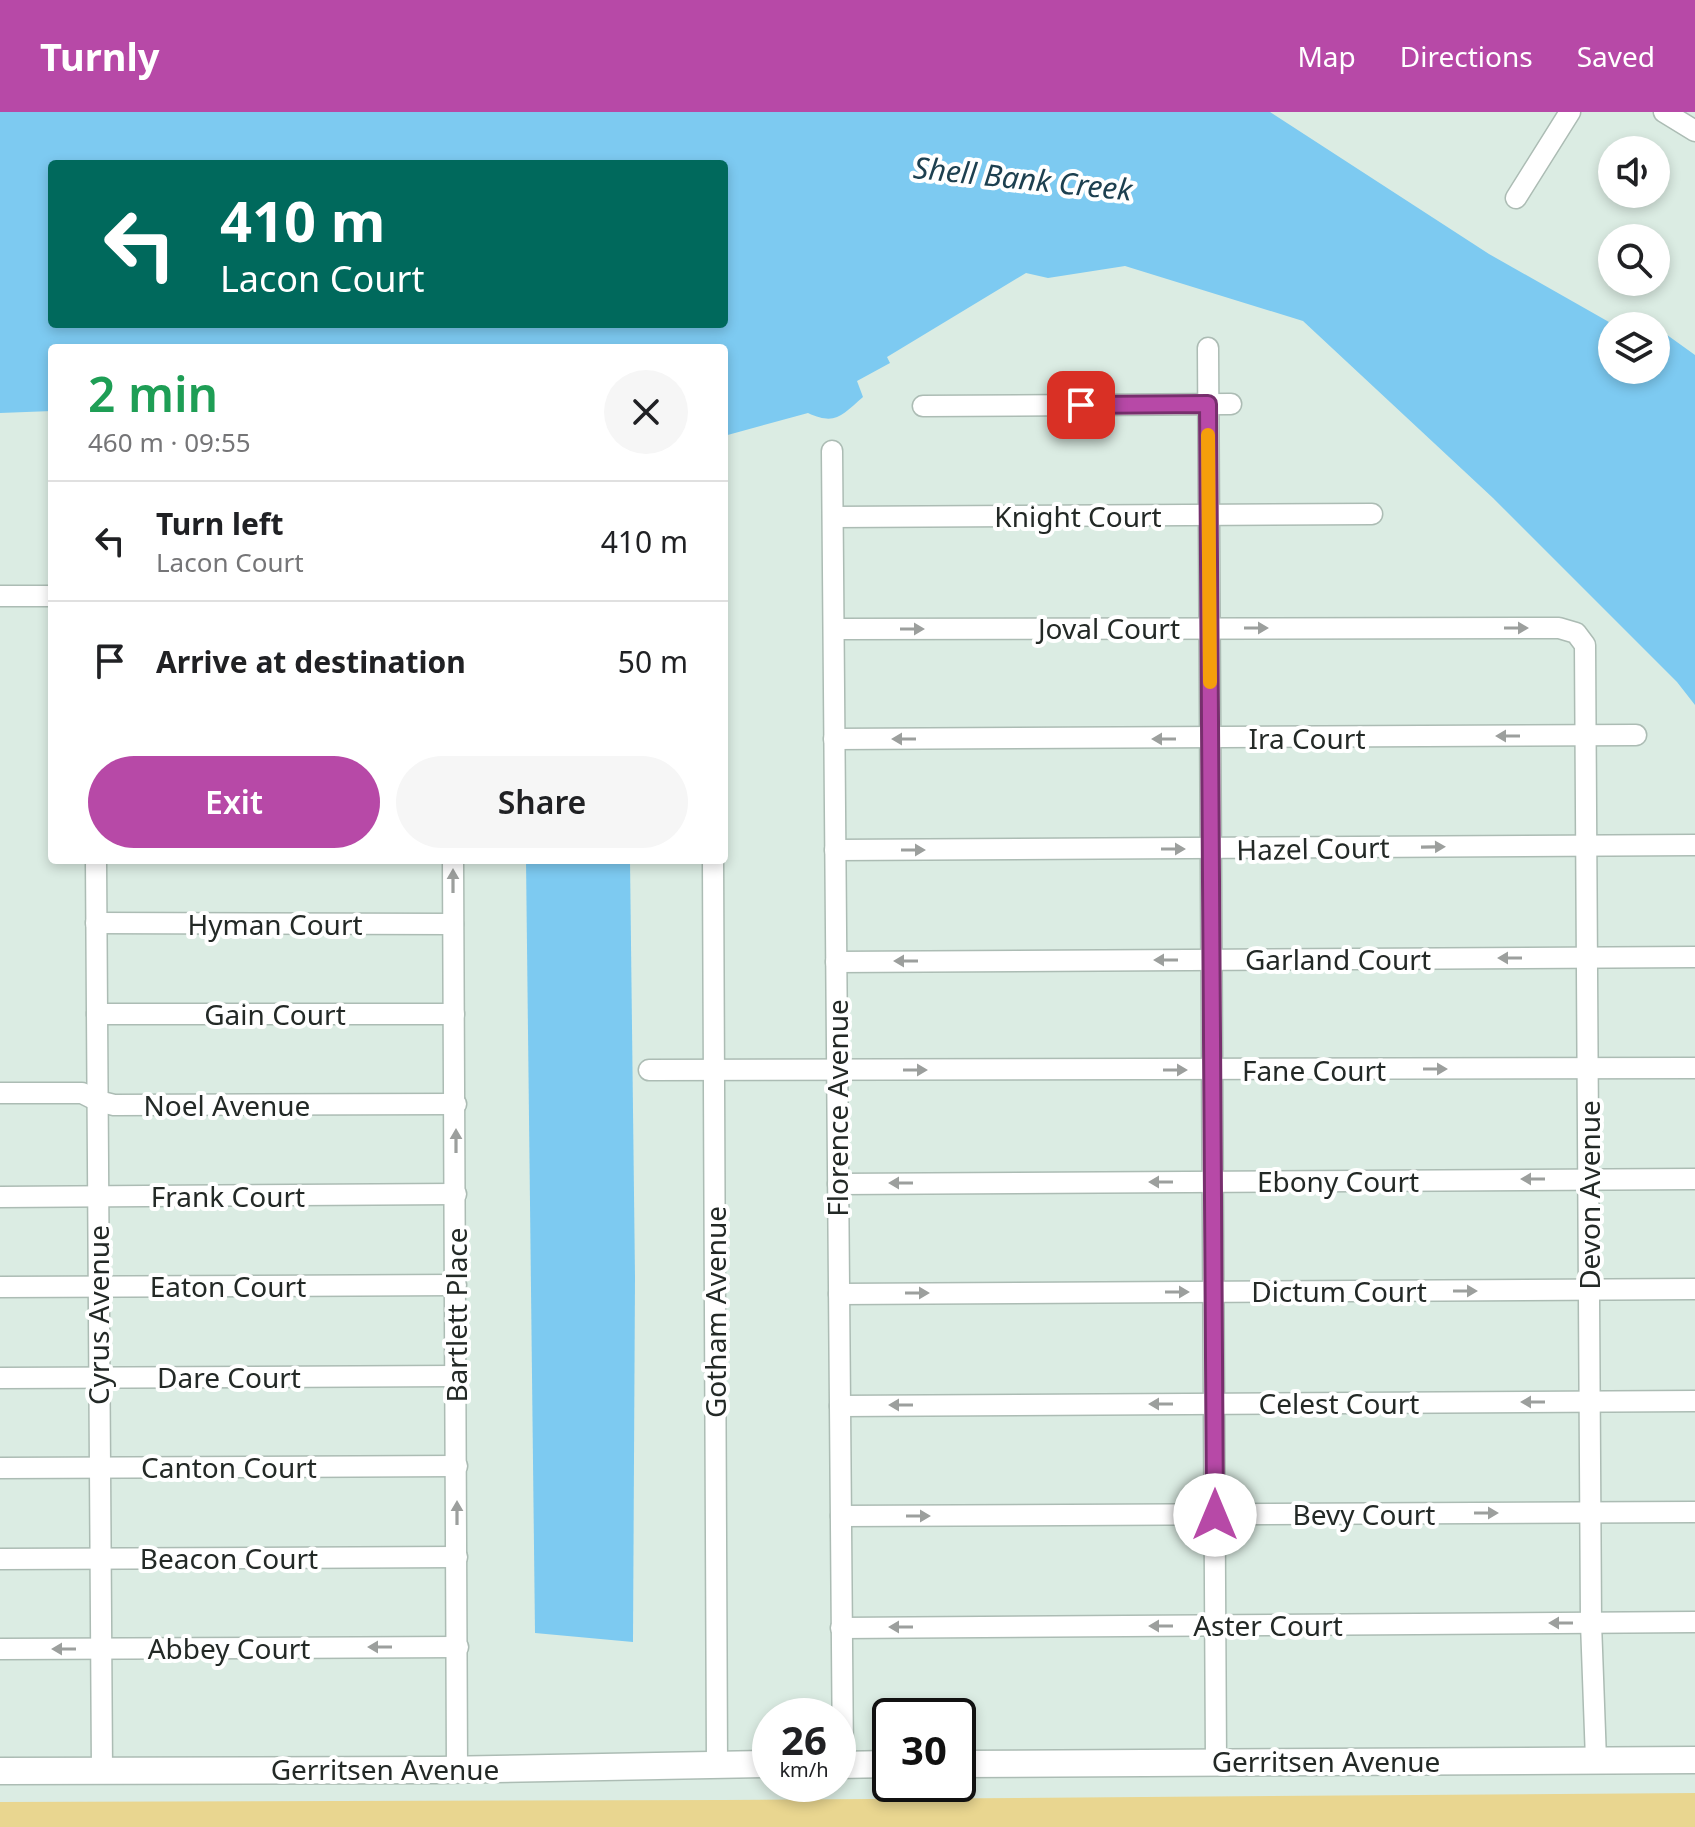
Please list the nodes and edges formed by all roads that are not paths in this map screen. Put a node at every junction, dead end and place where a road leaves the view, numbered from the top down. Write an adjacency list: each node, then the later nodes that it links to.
1 (1570, 112): 4 (street)
2 (1664, 112): 3 (street)
3 (1695, 131)
4 (1516, 198)
5 (1208, 348): 6 (street)
6 (1208, 404): 7 (street); 8 (street); 11 (street)
7 (1231, 404)
8 (923, 406)
9 (832, 451): 12 (street, Florence Avenue)
10 (1372, 514): 11 (street, Knight Court)
11 (1209, 515): 12 (street, Knight Court); 15 (street)
12 (833, 517): 16 (street, Florence Avenue)
13 (0, 596): 14 (street)
14 (48, 596)
15 (1210, 628): 16 (street, Joval Court, one-way to 15); 17 (street, Joval Court, one-way to 17); 20 (street)
16 (834, 629): 21 (street, Florence Avenue)
17 (1576, 633): 18 (street, Devon Avenue)
18 (1586, 735): 19 (street, Ira Court); 20 (street, Ira Court, one-way to 20); 22 (street, Devon Avenue)
19 (1636, 735)
20 (1210, 738): 21 (street, Ira Court, one-way to 21); 24 (street)
21 (834, 739): 25 (street, Florence Avenue)
22 (1588, 845): 23 (street, Hazel Court); 24 (street, Hazel Court, one-way to 22); 31 (street, Devon Avenue)
23 (1695, 845)
24 (1211, 849): 25 (street, Hazel Court, one-way to 24); 33 (street)
25 (835, 850): 34 (street, Florence Avenue)
26 (96, 864): 29 (street, Cyrus Avenue)
27 (453, 864): 30 (street, Bartlett Place, one-way to 27)
28 (713, 864): 40 (street, Gotham Avenue)
29 (96, 923): 30 (street, Hyman Court); 35 (street, Cyrus Avenue)
30 (453, 924): 36 (street, Bartlett Place)
31 (1588, 957): 32 (street, Garland Court); 33 (street, Garland Court, one-way to 33); 37 (street, Devon Avenue)
32 (1695, 957)
33 (1211, 959): 34 (street, Garland Court, one-way to 34); 42 (street)
34 (836, 962): 41 (street, Florence Avenue)
35 (97, 1014): 36 (street, Gain Court); 44 (street, Cyrus Avenue)
36 (454, 1014): 45 (street, Bartlett Place)
37 (1589, 1068): 38 (street, Fane Court); 42 (street, Fane Court, one-way to 37); 46 (street, Devon Avenue)
38 (1695, 1068)
39 (649, 1070): 40 (street, Fane Court)
40 (714, 1070): 41 (street, Fane Court); 88 (street, Gotham Avenue)
41 (837, 1070): 42 (street, Fane Court, one-way to 42); 49 (street, Florence Avenue)
42 (1212, 1070): 48 (street)
43 (0, 1093): 44 (street, Noel Avenue)
44 (98, 1101): 45 (street, Noel Avenue); 52 (street, Cyrus Avenue)
45 (456, 1104): 50 (street, Bartlett Place, one-way to 45)
46 (1589, 1179): 47 (street, Ebony Court); 48 (street, Ebony Court, one-way to 48); 57 (street, Devon Avenue)
47 (1695, 1179)
48 (1213, 1181): 49 (street, Ebony Court, one-way to 49); 58 (street)
49 (838, 1184): 59 (street, Florence Avenue)
50 (456, 1194): 52 (street, Frank Court); 53 (street, Bartlett Place)
51 (0, 1197): 52 (street, Frank Court)
52 (98, 1197): 55 (street, Cyrus Avenue)
53 (456, 1285): 55 (street, Eaton Court); 60 (street, Bartlett Place)
54 (0, 1287): 55 (street, Eaton Court)
55 (98, 1287): 61 (street, Cyrus Avenue)
56 (1695, 1289): 57 (street, Dictum Court)
57 (1590, 1290): 58 (street, Dictum Court, one-way to 57); 63 (street, Devon Avenue)
58 (1213, 1292): 59 (street, Dictum Court, one-way to 58); 65 (street)
59 (839, 1294): 66 (street, Florence Avenue)
60 (457, 1376): 61 (street, Dare Court); 67 (street, Bartlett Place)
61 (99, 1377): 62 (street, Dare Court); 69 (street, Cyrus Avenue)
62 (0, 1378)
63 (1591, 1401): 64 (street, Celest Court); 65 (street, Celest Court, one-way to 65); 70 (street, Devon Avenue)
64 (1695, 1401)
65 (1214, 1403): 66 (street, Celest Court, one-way to 66); 72 (street)
66 (840, 1406): 73 (street, Florence Avenue)
67 (457, 1466): 69 (street, Canton Court); 74 (street, Bartlett Place, one-way to 67)
68 (0, 1468): 69 (street, Canton Court)
69 (99, 1468): 76 (street, Cyrus Avenue)
70 (1591, 1512): 71 (street, Bevy Court); 72 (street, Bevy Court, one-way to 70); 78 (street, Devon Avenue)
71 (1695, 1512)
72 (1215, 1515): 73 (street, Bevy Court, one-way to 72); 79 (street)
73 (841, 1516): 80 (street, Florence Avenue)
74 (457, 1557): 76 (street, Beacon Court); 81 (street, Bartlett Place)
75 (0, 1559): 76 (street, Beacon Court)
76 (100, 1559): 82 (street, Cyrus Avenue)
77 (1695, 1622): 78 (street, Aster Court)
78 (1591, 1623): 79 (street, Aster Court, one-way to 79); 85 (street, Devon Avenue)
79 (1215, 1625): 80 (street, Aster Court, one-way to 80); 87 (street)
80 (841, 1628): 84 (street, Florence Avenue)
81 (458, 1647): 82 (street, Abbey Court, one-way to 82); 91 (street, Bartlett Place)
82 (101, 1648): 83 (street, Abbey Court, one-way to 83); 93 (street, Cyrus Avenue)
83 (0, 1649)
84 (840, 1698)
85 (1596, 1760): 86 (main road, Gerritsen Avenue); 87 (main road, Gerritsen Avenue)
86 (1695, 1760)
87 (1216, 1762): 90 (main road, Gerritsen Avenue)
88 (717, 1764): 89 (main road, Gerritsen Avenue); 91 (main road, Gerritsen Avenue)
89 (752, 1764)
90 (976, 1764)
91 (457, 1769): 93 (main road, Gerritsen Avenue)
92 (0, 1771): 93 (main road, Gerritsen Avenue)
93 (102, 1771)

